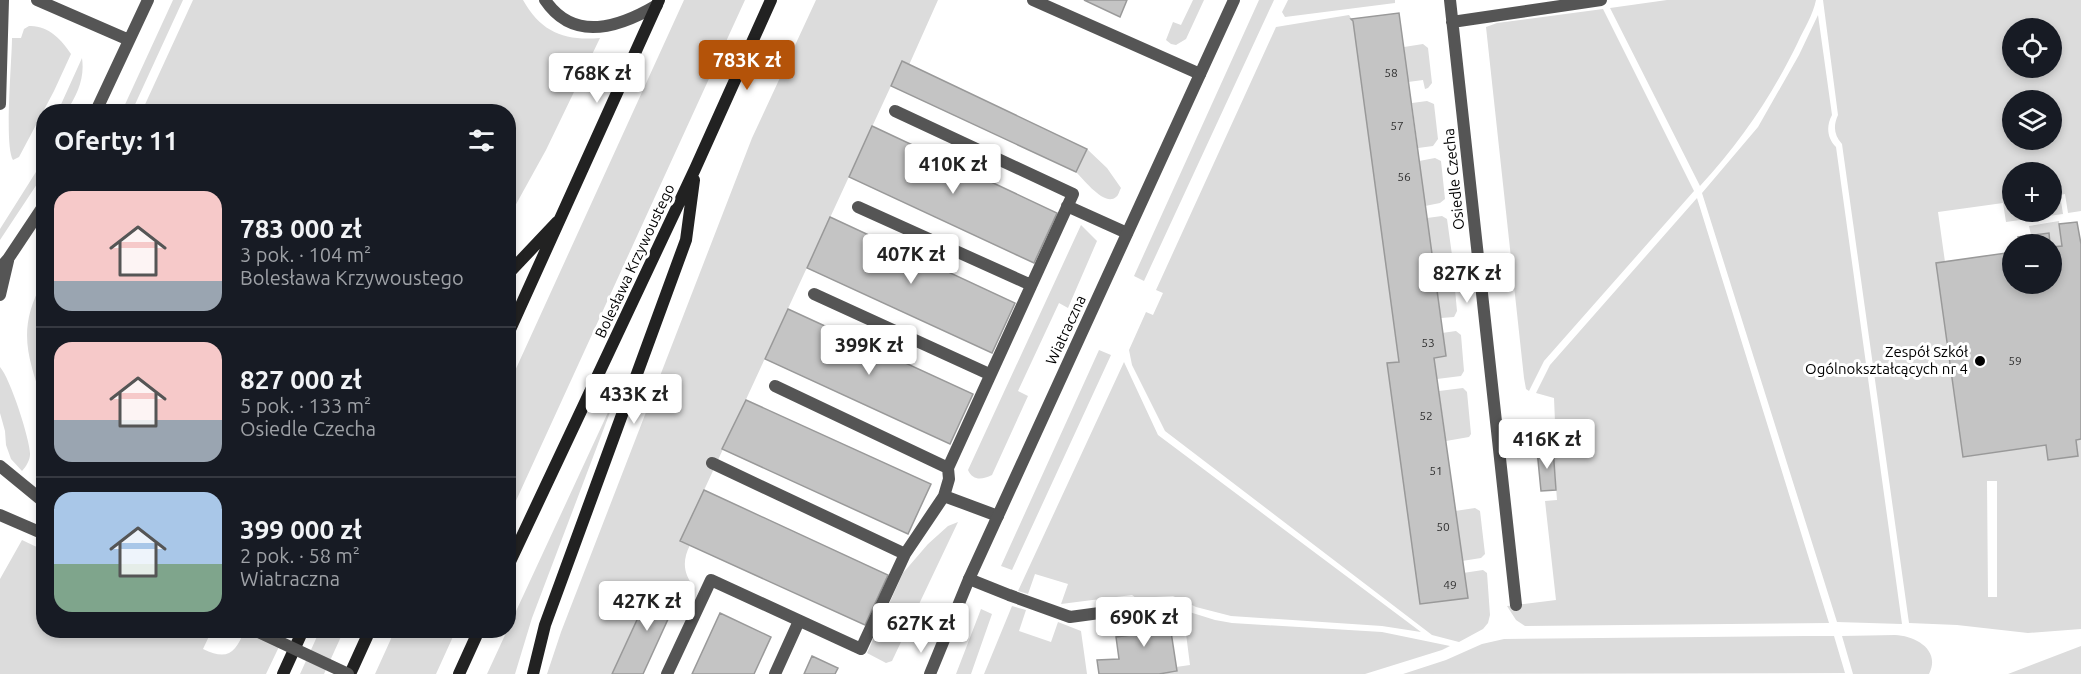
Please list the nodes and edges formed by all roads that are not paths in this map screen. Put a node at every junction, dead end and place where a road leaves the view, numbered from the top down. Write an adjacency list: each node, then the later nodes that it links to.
1 (3, 0): 14 (street)
2 (37, 0): 12 (street)
3 (148, 0): 12 (street)
4 (545, 0): 10 (street)
5 (771, 0): 17 (main road, Bolesława Krzywoustego)
6 (1033, 0): 13 (street)
7 (1234, 0): 13 (street, Wiatraczna)
8 (1450, 0): 11 (street, Osiedle Czecha)
9 (1600, 0): 11 (street)
10 (658, 2): 20 (main road)
11 (1452, 22): 42 (street, Osiedle Czecha)
12 (129, 40): 15 (street)
13 (1200, 74): 22 (street, Wiatraczna)
14 (0, 104)
15 (99, 104)
16 (896, 111): 18 (street)
17 (695, 169): 39 (main road, Bolesława Krzywoustego); 52 (main road)
18 (1067, 206): 22 (street); 25 (street)
19 (858, 207): 25 (street)
20 (564, 215): 24 (main road); 28 (main road)
21 (36, 217): 23 (street)
22 (1127, 233): 37 (street, Wiatraczna)
23 (4, 263): 27 (street)
24 (516, 266)
25 (1031, 285): 29 (street)
26 (814, 294): 29 (street)
27 (0, 295)
28 (516, 317)
29 (989, 374): 33 (street)
30 (775, 386): 33 (street)
31 (712, 463): 40 (street)
32 (0, 466): 34 (street)
33 (948, 468): 35 (street)
34 (36, 495)
35 (944, 496): 37 (street); 40 (street)
36 (0, 515): 38 (street)
37 (998, 516): 41 (street, Wiatraczna)
38 (36, 531)
39 (516, 549)
40 (905, 554): 44 (street)
41 (969, 579): 43 (street); 55 (street, Wiatraczna)
42 (1516, 605)
43 (1129, 609)
44 (799, 621): 53 (street); 54 (street)
45 (271, 638): 50 (street, bridge)
46 (300, 638): 49 (main road)
47 (366, 638): 50 (main road)
48 (475, 638): 51 (main road)
49 (284, 674)
50 (349, 674)
51 (459, 674)
52 (533, 674)
53 (667, 674)
54 (775, 674)
55 (930, 674)

